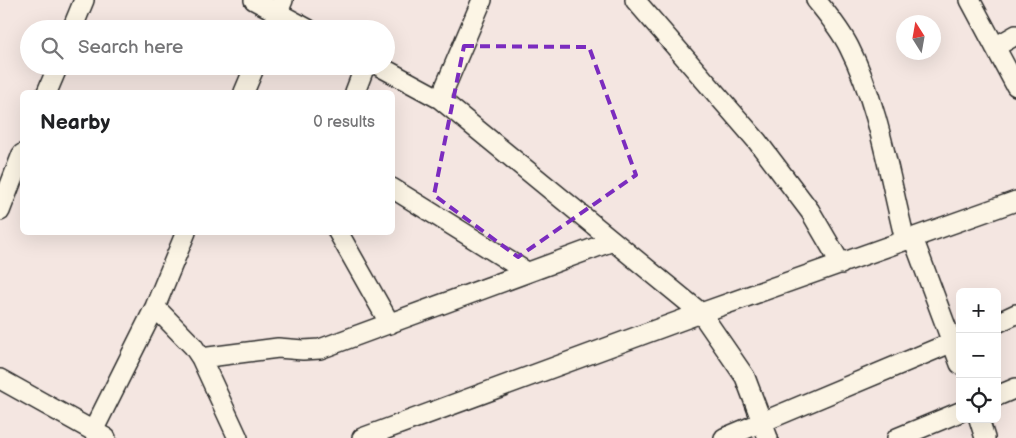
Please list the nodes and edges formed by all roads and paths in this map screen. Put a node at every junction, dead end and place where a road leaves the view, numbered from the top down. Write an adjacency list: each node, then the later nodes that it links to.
1 (84, 0): 8 (street)
2 (254, 0): 7 (street)
3 (482, 0): 20 (street)
4 (635, 0): 29 (street)
5 (816, 0): 27 (street)
6 (970, 0): 11 (street)
7 (277, 14): 9 (street)
8 (76, 20)
9 (289, 20)
10 (1016, 35): 11 (street)
11 (995, 47): 16 (street)
12 (54, 75): 17 (street)
13 (251, 75): 18 (street)
14 (362, 75): 19 (street)
15 (395, 75): 20 (street)
16 (1016, 86)
17 (48, 90)
18 (245, 90)
19 (356, 90)
20 (440, 99): 28 (street)
21 (20, 159): 24 (street)
22 (395, 190): 30 (street)
23 (1016, 201): 27 (street)
24 (0, 211)
25 (185, 235): 31 (street)
26 (340, 235): 35 (street)
27 (909, 239): 29 (street); 36 (street)
28 (613, 241): 30 (street); 32 (street)
29 (841, 264): 32 (street)
30 (527, 272): 35 (street)
31 (155, 306): 37 (street); 44 (street)
32 (702, 313): 43 (street); 46 (street)
33 (1016, 314): 34 (street)
34 (1001, 320)
35 (390, 324): 37 (street)
36 (956, 341): 43 (street)
37 (201, 358): 45 (street)
38 (0, 379): 44 (street)
39 (1016, 388): 40 (street)
40 (1001, 394)
41 (956, 414): 48 (street)
42 (980, 423): 49 (street)
43 (765, 430): 47 (street)
44 (100, 434)
45 (238, 438)
46 (362, 438)
47 (724, 438)
48 (897, 438)
49 (986, 438)

